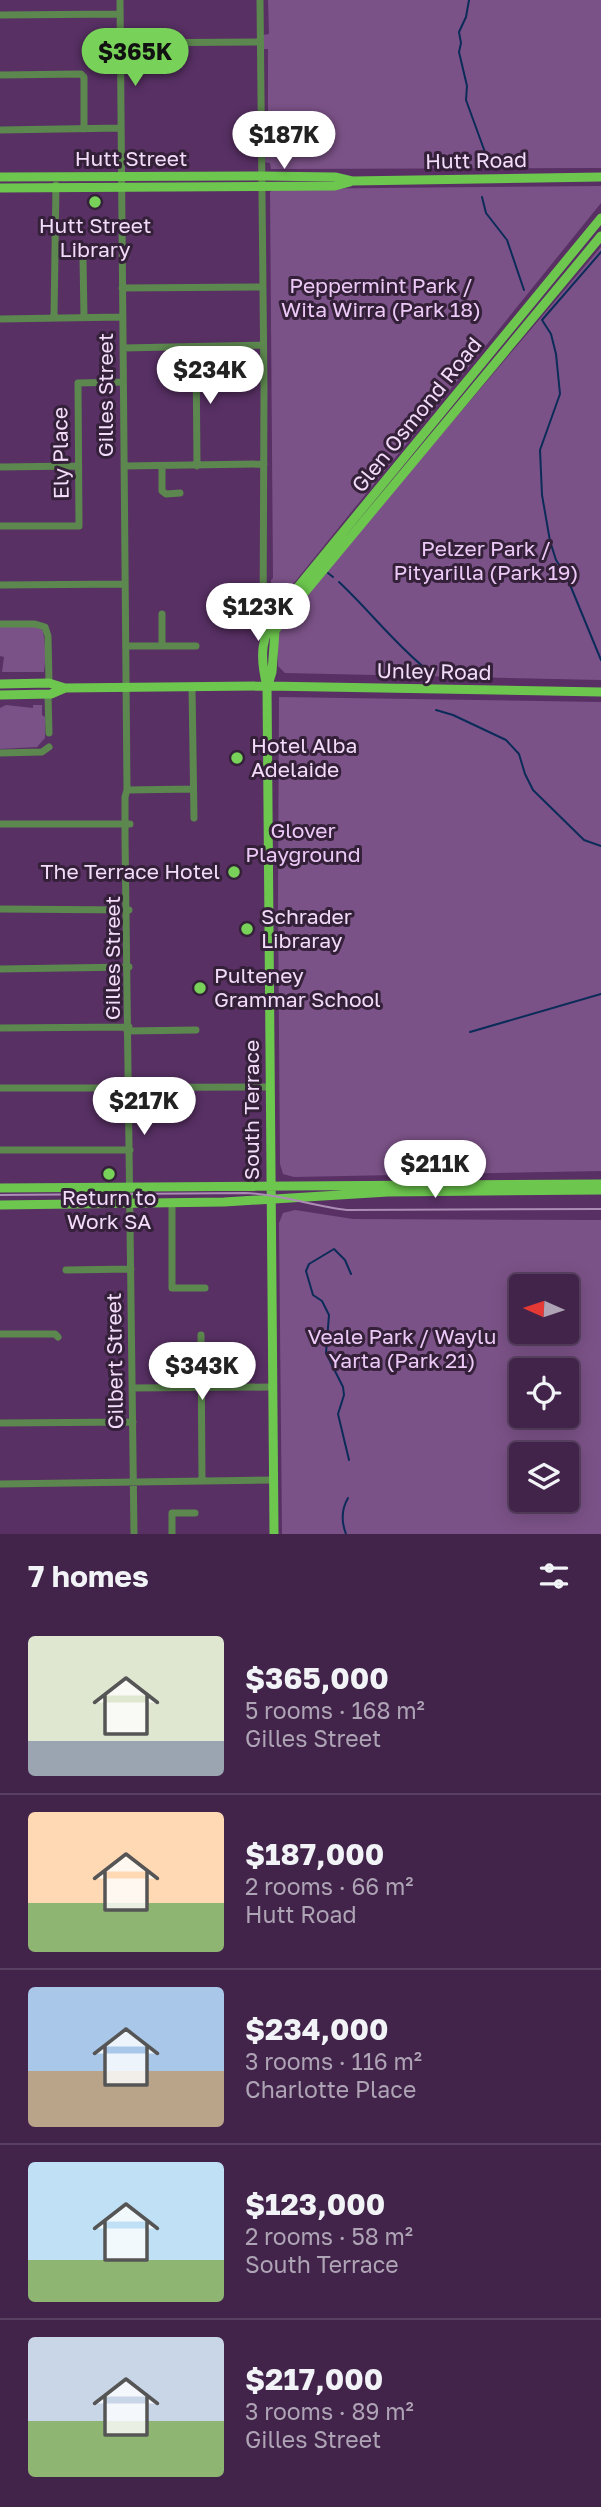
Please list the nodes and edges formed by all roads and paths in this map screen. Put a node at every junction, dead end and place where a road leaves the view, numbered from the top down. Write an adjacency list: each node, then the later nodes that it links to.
1 (120, 0): 3 (street, Gilles Street)
2 (260, 0): 5 (street, South Terrace)
3 (120, 14): 4 (street); 6 (street, Gilles Street)
4 (0, 15)
5 (260, 42): 6 (street); 14 (street, South Terrace)
6 (120, 43): 8 (street, Gilles Street)
7 (0, 75): 9 (street)
8 (121, 128): 9 (street); 13 (street, Gilles Street)
9 (84, 129): 10 (street)
10 (0, 131)
11 (0, 177): 15 (main road, Hutt Street)
12 (601, 177): 14 (main road, Hutt Road)
13 (121, 181): 14 (main road, Hutt Street); 15 (main road, Hutt Street); 21 (street, Gilles Street)
14 (262, 181): 20 (street, South Terrace)
15 (56, 182): 16 (main road, Hutt Street); 22 (street)
16 (0, 188)
17 (601, 218): 26 (main road, Glen Osmond Road)
18 (601, 236): 26 (main road, Glen Osmond Road)
19 (83, 259): 23 (street)
20 (262, 287): 21 (street); 27 (street, South Terrace)
21 (122, 288): 24 (street, Gilles Street)
22 (54, 317): 23 (street); 25 (street)
23 (84, 317): 24 (street)
24 (123, 317): 29 (street, Gilles Street)
25 (0, 318)
26 (508, 340): 42 (main road, Glen Osmond Road)
27 (263, 345): 28 (street); 31 (street, South Terrace)
28 (196, 346): 29 (street); 35 (street)
29 (123, 348): 30 (street, Gilles Street)
30 (123, 382): 32 (street, Ely Place); 33 (street, Gilles Street)
31 (264, 464): 35 (street); 39 (street, South Terrace)
32 (78, 466): 36 (street); 38 (street, Ely Place)
33 (124, 466): 34 (street); 41 (street, Gilles Street)
34 (162, 466): 35 (street); 37 (street)
35 (197, 466)
36 (0, 467)
37 (180, 493)
38 (0, 526)
39 (264, 582): 42 (street, South Terrace); 45 (street, South Terrace)
40 (0, 584): 41 (street)
41 (125, 584): 46 (street, Gilles Street)
42 (282, 613): 45 (main road, Glen Osmond Road); 53 (main road, South Terrace)
43 (162, 614): 47 (street)
44 (0, 624): 49 (street)
45 (263, 637): 53 (main road, South Terrace)
46 (125, 646): 47 (street); 51 (street, Gilles Street)
47 (162, 646): 48 (street)
48 (196, 646)
49 (48, 683): 50 (main road); 54 (main road)
50 (0, 684)
51 (126, 687): 52 (main road, Unley Road); 54 (main road, Unley Road); 62 (street, Gilles Street)
52 (192, 687): 53 (main road, Unley Road); 61 (street)
53 (267, 687): 55 (main road, Unley Road); 74 (main road, South Terrace)
54 (65, 688): 56 (main road)
55 (601, 692)
56 (48, 694): 57 (main road); 58 (street)
57 (0, 695)
58 (49, 733)
59 (49, 747): 60 (street)
60 (0, 752)
61 (193, 789): 62 (street); 63 (street)
62 (127, 790): 65 (street, Gilles Street)
63 (194, 818)
64 (0, 824): 65 (street)
65 (127, 824): 67 (street, Gilles Street)
66 (0, 909): 67 (street)
67 (128, 910): 68 (street, Gilles Street)
68 (129, 967): 69 (street); 71 (street, Gilles Street)
69 (0, 969)
70 (0, 1028): 71 (street)
71 (129, 1029): 72 (street); 73 (street, Gilles Street)
72 (196, 1030)
73 (129, 1086): 74 (street); 75 (street); 77 (street, Gilles Street)
74 (270, 1087): 79 (main road, South Terrace)
75 (0, 1088)
76 (0, 1150): 77 (street)
77 (130, 1150): 81 (street, Gilles Street)
78 (601, 1184): 82 (main road)
79 (270, 1187): 81 (main road); 82 (main road); 84 (main road, South Terrace)
80 (0, 1188): 81 (main road)
81 (130, 1188): 85 (street, Gilbert Street)
82 (463, 1188): 83 (main road); 84 (main road)
83 (601, 1190)
84 (270, 1199): 86 (main road); 94 (main road, South Terrace)
85 (130, 1203): 86 (main road); 87 (main road); 88 (street, Gilbert Street)
86 (172, 1203): 90 (street)
87 (0, 1205)
88 (131, 1269): 89 (street); 95 (street, Gilbert Street)
89 (66, 1270)
90 (205, 1288)
91 (0, 1334): 93 (street)
92 (201, 1335): 96 (street)
93 (58, 1337)
94 (272, 1387): 96 (street); 99 (main road, South Terrace)
95 (132, 1388): 96 (street); 97 (street, Gilbert Street)
96 (201, 1388): 100 (street)
97 (133, 1422): 98 (street); 101 (street, Gilbert Street)
98 (0, 1423)
99 (273, 1480): 100 (street); 106 (main road, South Terrace)
100 (202, 1481): 101 (street)
101 (133, 1482): 102 (street); 104 (street, Gilbert Street)
102 (0, 1483)
103 (195, 1513): 105 (street)
104 (134, 1534)
105 (172, 1534)
106 (274, 1534)

